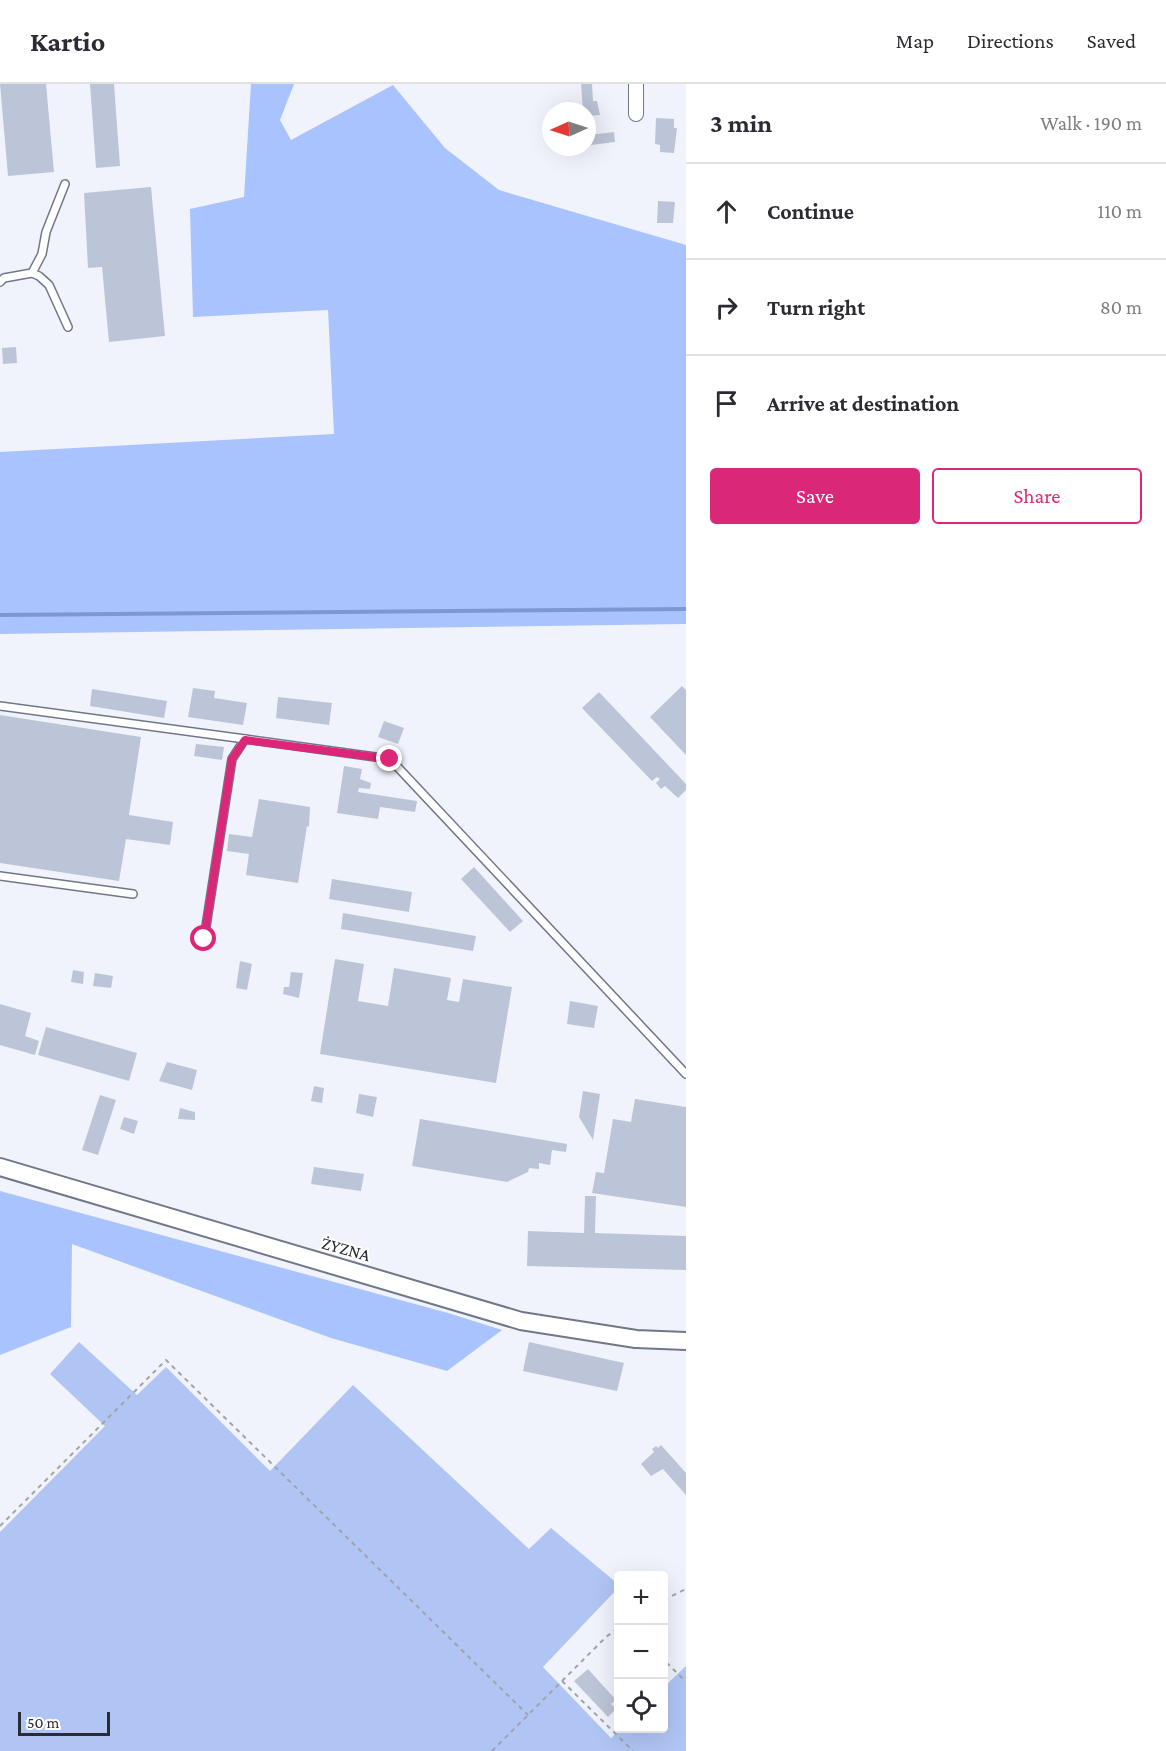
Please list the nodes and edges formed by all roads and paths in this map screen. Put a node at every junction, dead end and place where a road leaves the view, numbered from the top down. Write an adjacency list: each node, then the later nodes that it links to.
1 (636, 84): 2 (street)
2 (636, 114)
3 (65, 184): 4 (lane)
4 (32, 273): 5 (lane); 6 (lane)
5 (0, 282)
6 (68, 327)
7 (0, 706): 8 (lane)
8 (245, 740): 11 (lane); 12 (lane)
9 (0, 876): 10 (lane)
10 (133, 894)
11 (204, 939)
12 (686, 1074)
13 (0, 1167): 14 (street, ŻYZNA)
14 (686, 1341)
15 (0, 1526): 22 (path)
16 (686, 1588): 17 (path)
17 (668, 1597)
18 (614, 1631): 20 (path)
19 (668, 1664): 21 (path)
20 (562, 1681): 22 (path); 24 (path)
21 (686, 1682)
22 (528, 1715): 23 (path)
23 (492, 1751)
24 (633, 1751)

